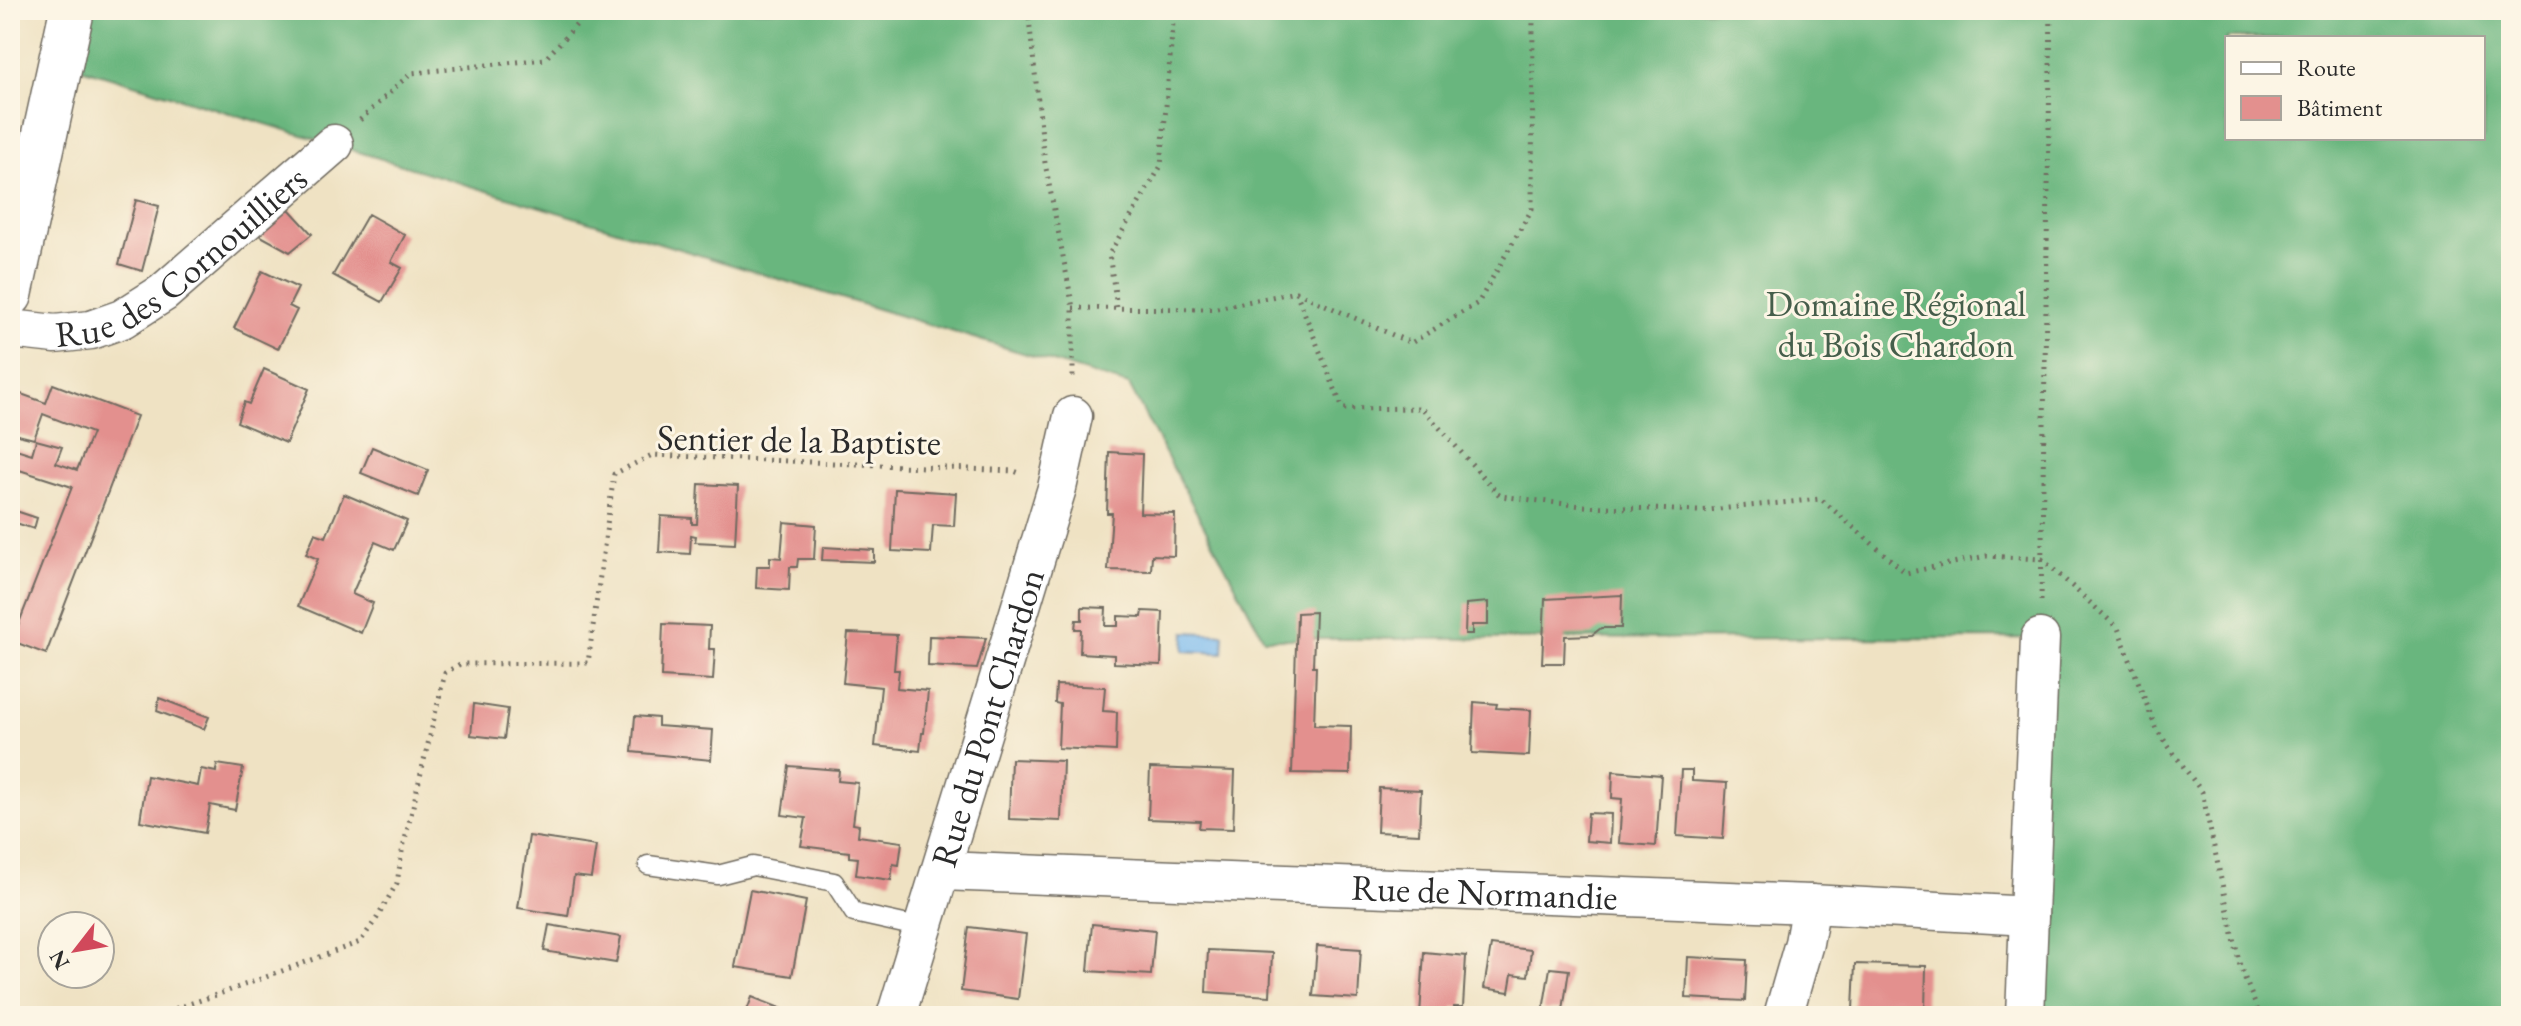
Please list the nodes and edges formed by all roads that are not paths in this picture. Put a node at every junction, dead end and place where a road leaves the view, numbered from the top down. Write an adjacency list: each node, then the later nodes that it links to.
1 (72, 10): 3 (main road)
2 (334, 144): 4 (street, Rue des Cornouilliers)
3 (10, 295)
4 (10, 329)
5 (1073, 416): 8 (street, Rue du Pont Chardon)
6 (2040, 638): 10 (street)
7 (648, 865): 11 (lane)
8 (941, 871): 9 (street, Rue de Normandie); 11 (street, Rue du Pont Chardon)
9 (1811, 904): 10 (street, Rue de Normandie); 13 (street)
10 (2029, 916): 14 (street)
11 (922, 928): 12 (street, Rue du Pont Chardon)
12 (896, 1016)
13 (1783, 1016)
14 (2025, 1016)

